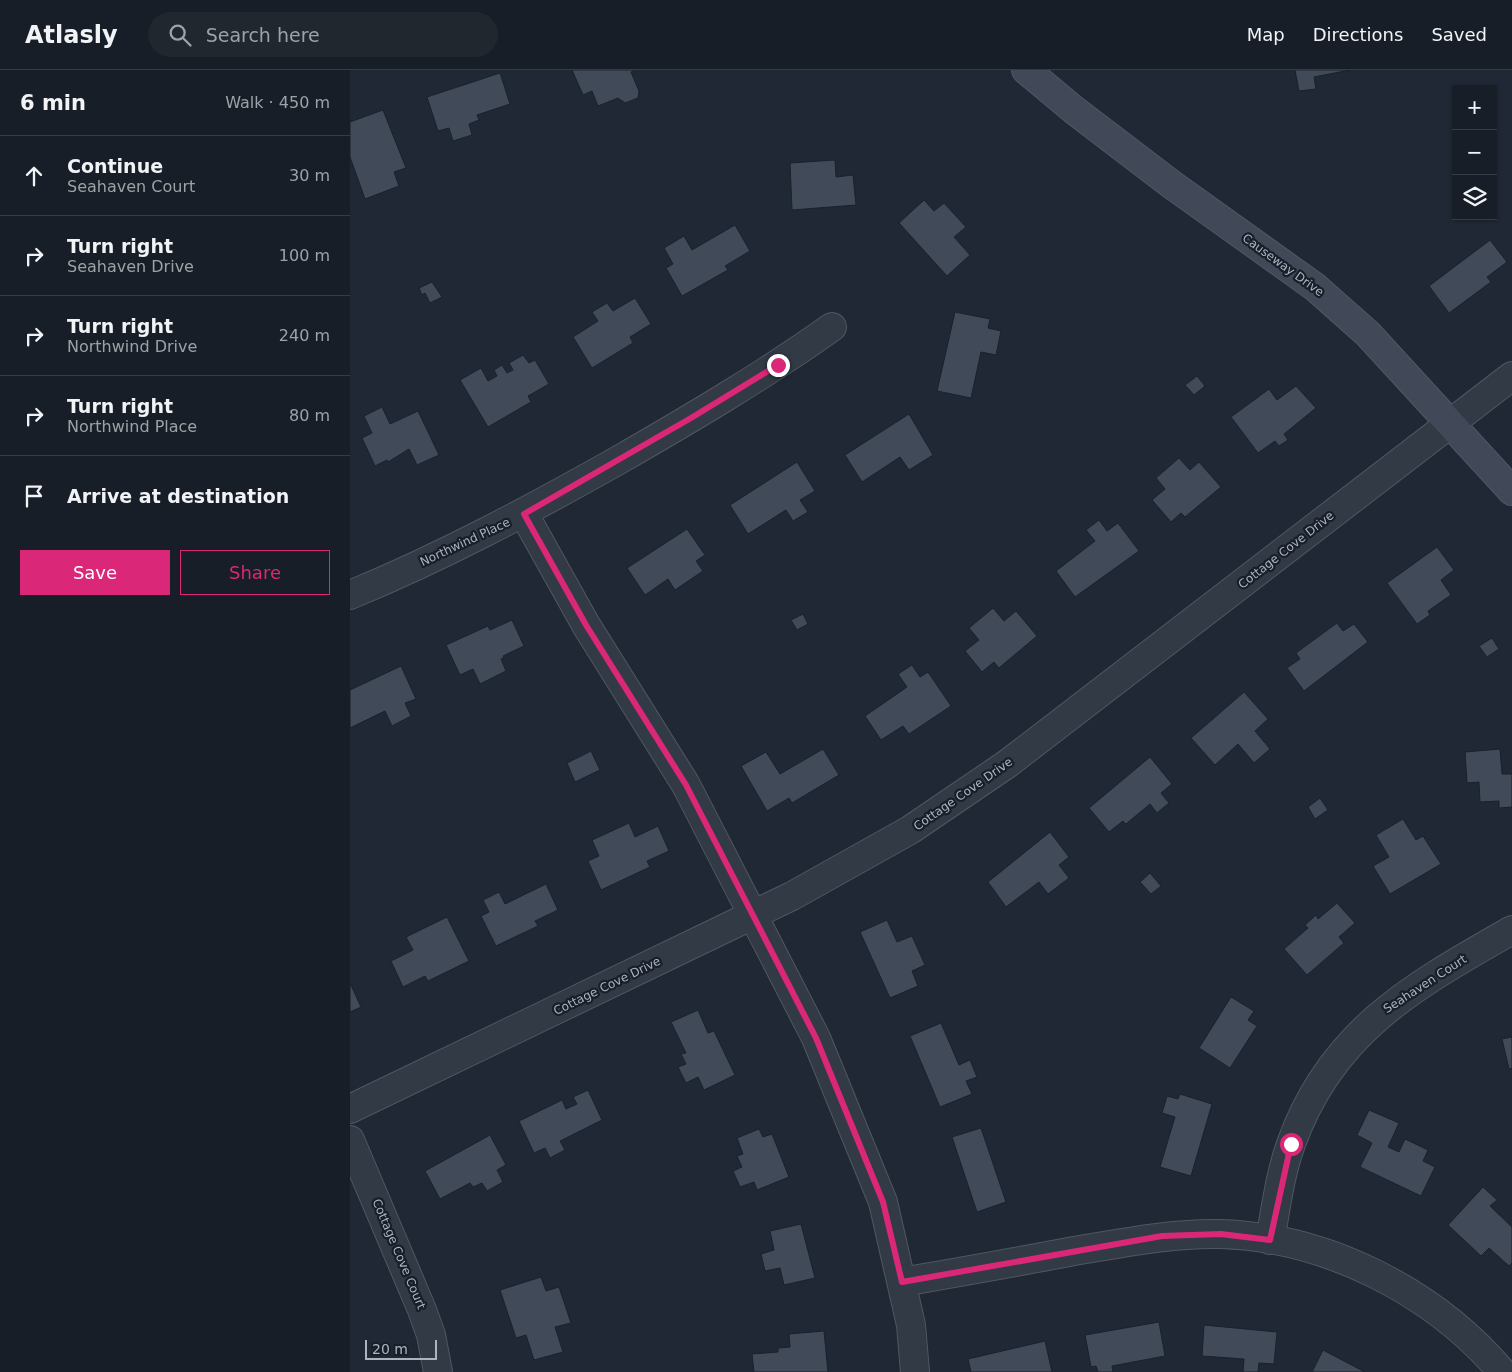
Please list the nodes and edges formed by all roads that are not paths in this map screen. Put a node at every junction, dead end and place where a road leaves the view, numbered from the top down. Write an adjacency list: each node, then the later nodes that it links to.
1 (1026, 70): 4 (street, Causeway Drive)
2 (832, 327): 6 (street, Northwind Place)
3 (1512, 376): 4 (street, Cottage Cove Drive)
4 (1452, 423): 5 (street, Causeway Drive); 8 (street, Cottage Cove Drive)
5 (1512, 491)
6 (524, 514): 7 (street, Northwind Place); 8 (street)
7 (350, 595)
8 (754, 914): 10 (street, Cottage Cove Drive); 13 (street)
9 (1512, 930): 12 (street, Seahaven Court)
10 (350, 1109)
11 (350, 1140): 14 (street, Cottage Cove Court)
12 (1270, 1240): 13 (street); 16 (street)
13 (902, 1282): 15 (street)
14 (438, 1372)
15 (915, 1372)
16 (1502, 1372)

